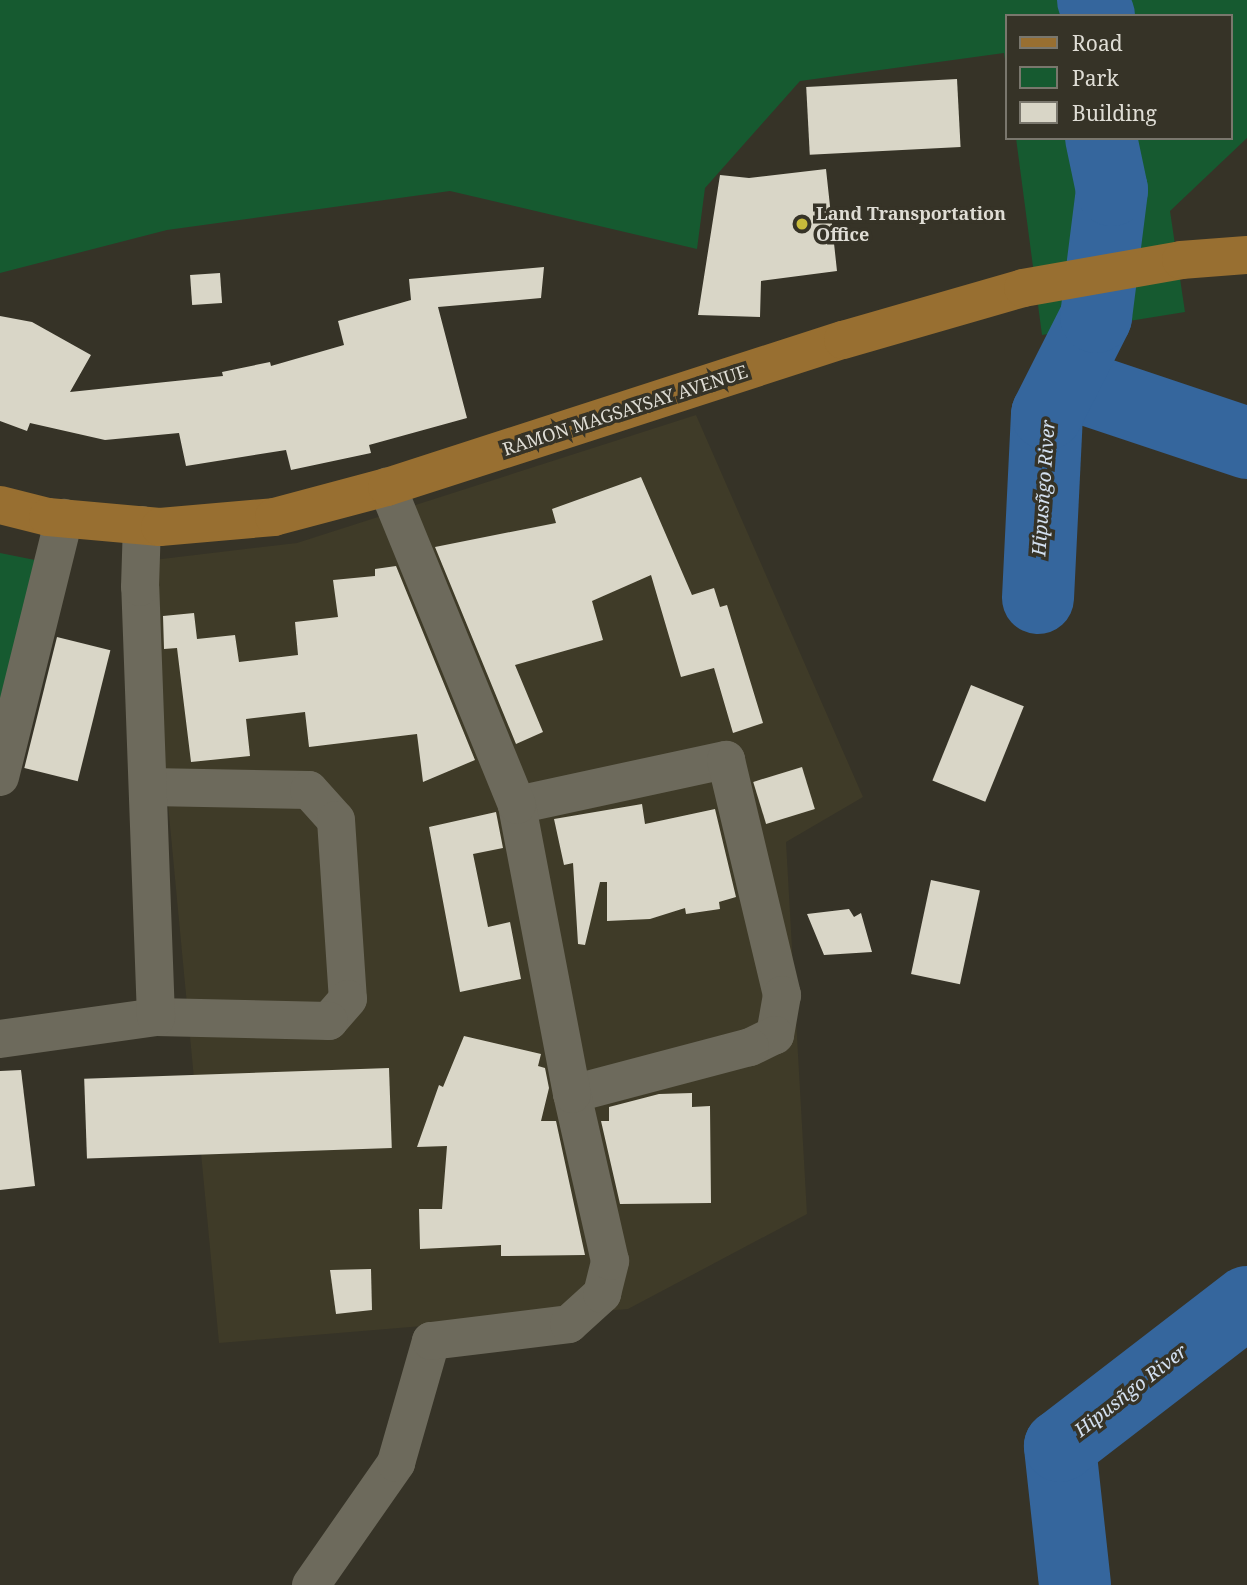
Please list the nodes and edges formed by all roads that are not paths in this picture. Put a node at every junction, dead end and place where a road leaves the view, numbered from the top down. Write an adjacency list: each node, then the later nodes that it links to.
1 (1247, 255): 2 (main road, RAMON MAGSAYSAY AVENUE)
2 (387, 487): 5 (main road, RAMON MAGSAYSAY AVENUE); 8 (street)
3 (0, 505): 4 (main road, RAMON MAGSAYSAY AVENUE)
4 (64, 518): 5 (main road, RAMON MAGSAYSAY AVENUE); 6 (street)
5 (142, 525): 7 (street)
6 (0, 777)
7 (150, 787): 9 (street); 9 (street)
8 (517, 805): 11 (street); 11 (street)
9 (156, 1017): 10 (street)
10 (0, 1039)
11 (572, 1094): 12 (street)
12 (311, 1585)

